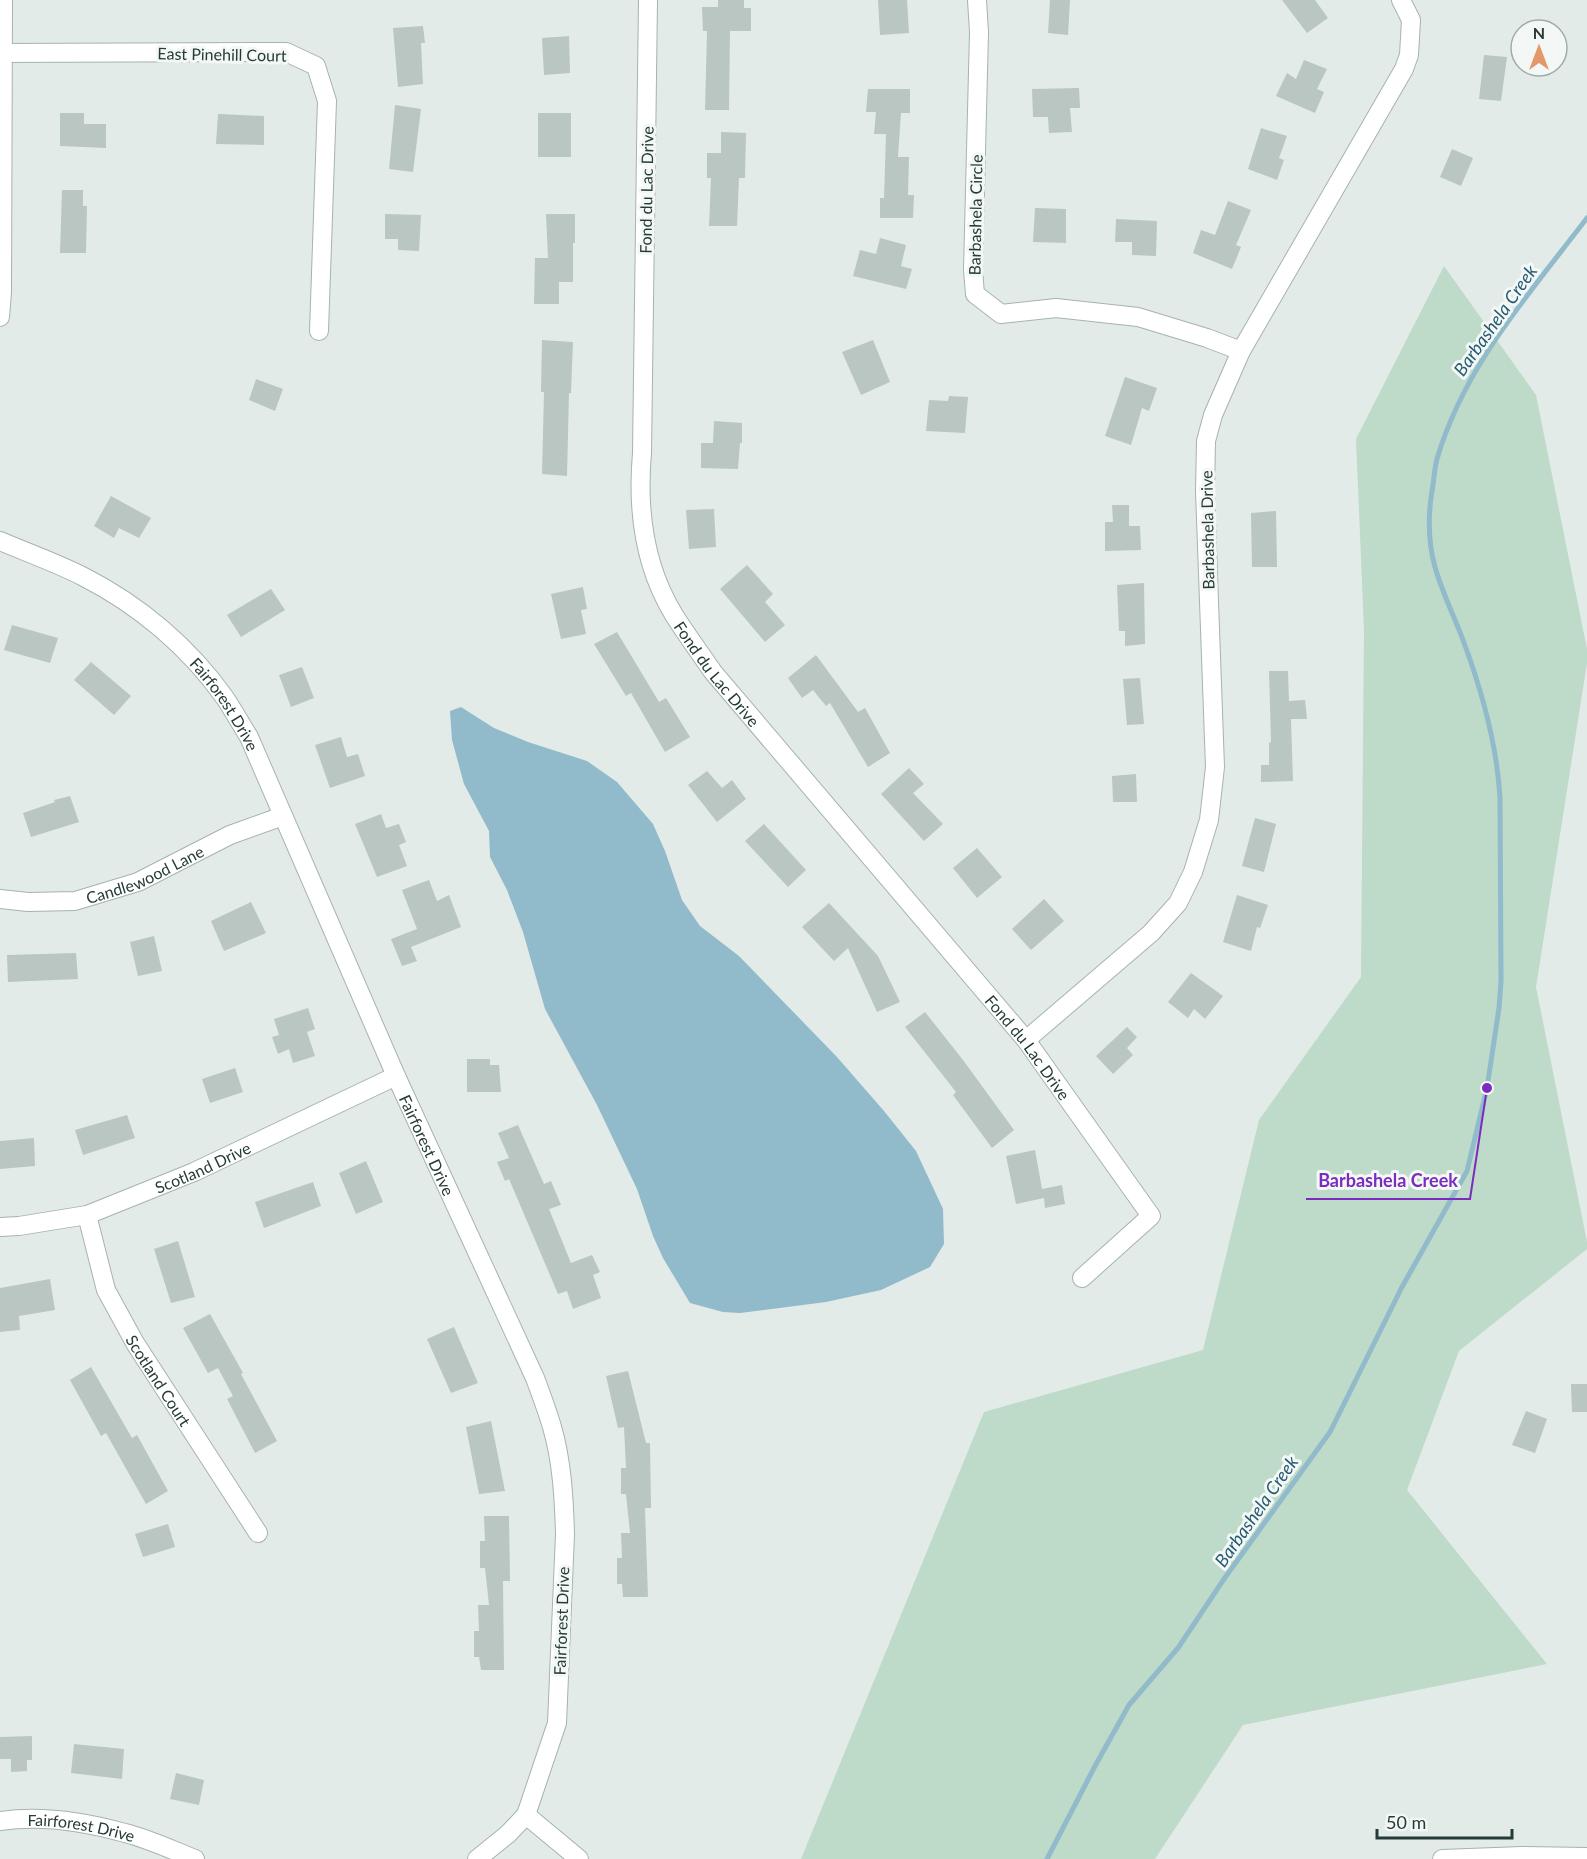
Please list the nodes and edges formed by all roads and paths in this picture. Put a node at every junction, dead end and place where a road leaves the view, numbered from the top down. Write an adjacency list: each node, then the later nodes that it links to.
1 (3, 0): 5 (street)
2 (648, 0): 12 (street, Fond du Lac Drive)
3 (977, 0): 8 (street, Barbashela Circle)
4 (1401, 0): 8 (street, Barbashela Drive)
5 (1, 53): 6 (street); 7 (street, East Pinehill Court)
6 (0, 317)
7 (319, 331)
8 (1241, 351): 12 (street, Barbashela Drive)
9 (0, 541): 10 (street, Fairforest Drive)
10 (283, 816): 11 (street, Candlewood Lane); 13 (street, Fairforest Drive)
11 (0, 899)
12 (1026, 1040): 16 (street, Fond du Lac Drive)
13 (396, 1076): 14 (street, Scotland Drive); 18 (street, Fairforest Drive)
14 (87, 1215): 15 (street, Scotland Drive); 17 (street, Scotland Court)
15 (0, 1227)
16 (1082, 1278)
17 (258, 1533)
18 (526, 1815): 22 (street, Fairforest Drive); 23 (street)
19 (0, 1821): 21 (street, Fairforest Drive)
20 (1587, 1857): 24 (street)
21 (195, 1859)
22 (477, 1859)
23 (579, 1859)
24 (1442, 1859)

